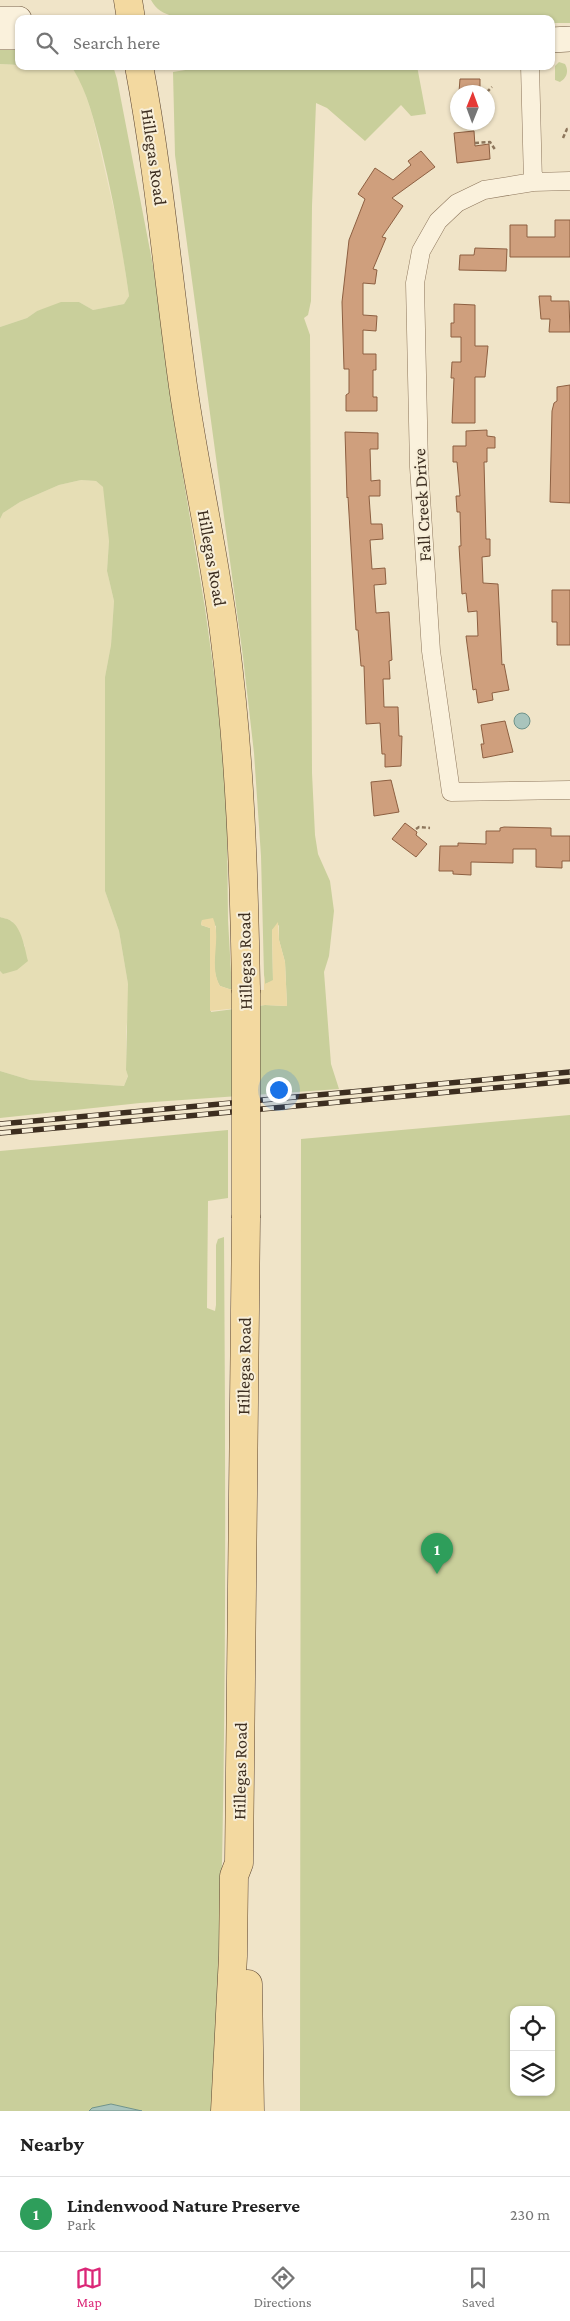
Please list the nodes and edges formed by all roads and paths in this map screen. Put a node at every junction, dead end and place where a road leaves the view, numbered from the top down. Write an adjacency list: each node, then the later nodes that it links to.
1 (128, 0): 2 (main road)
2 (130, 15)
3 (0, 19): 4 (main road)
4 (15, 19)
5 (0, 37): 6 (main road)
6 (15, 37)
7 (555, 40): 8 (main road)
8 (570, 40)
9 (140, 70): 20 (main road, Hillegas Road, bridge)
10 (530, 70): 16 (street)
11 (570, 129): 12 (path)
12 (563, 138)
13 (475, 143): 14 (path)
14 (496, 151)
15 (570, 181): 16 (street, Fall Creek Drive)
16 (533, 182): 17 (street, Fall Creek Drive)
17 (570, 790)
18 (430, 828): 19 (path)
19 (416, 829)
20 (239, 1863): 21 (main road, Hillegas Road); 22 (main road, Hillegas Road)
21 (224, 2111)
22 (250, 2111)

